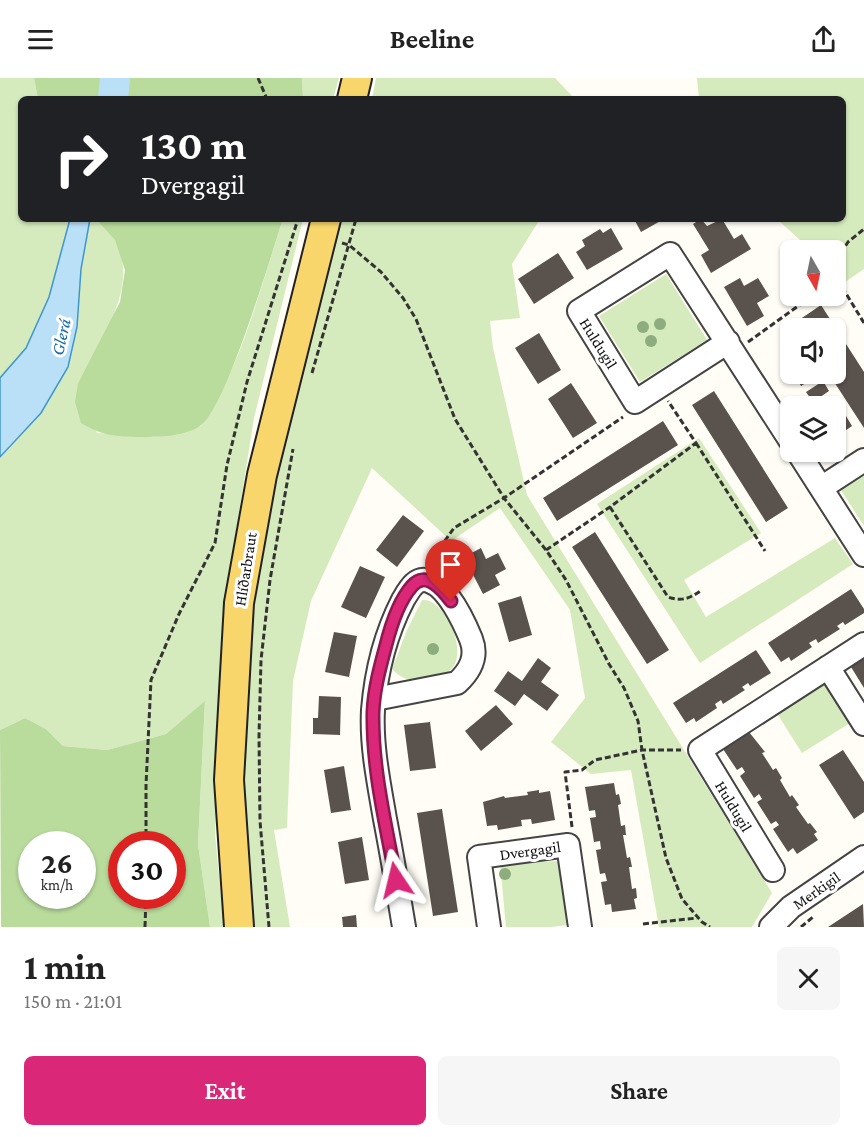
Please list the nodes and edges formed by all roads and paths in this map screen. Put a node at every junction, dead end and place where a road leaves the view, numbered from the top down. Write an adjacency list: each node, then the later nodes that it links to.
1 (258, 78): 3 (path)
2 (357, 78): 4 (main road)
3 (266, 96)
4 (353, 96)
5 (297, 222): 36 (path)
6 (355, 222): 9 (path)
7 (864, 229): 10 (path)
8 (336, 232): 44 (main road, Hlíðarbraut)
9 (349, 245): 14 (path); 23 (path)
10 (846, 245)
11 (846, 293): 12 (path)
12 (864, 323)
13 (728, 342): 16 (street); 16 (street, Huldugil); 17 (street, Huldugil)
14 (311, 376)
15 (664, 395): 19 (path)
16 (636, 402): 23 (path)
17 (780, 424)
18 (295, 440): 45 (path)
19 (696, 443): 24 (path); 26 (path)
20 (864, 460): 22 (street)
21 (804, 462): 22 (street)
22 (821, 488): 27 (street)
23 (504, 498): 25 (path); 28 (path)
24 (610, 507): 25 (path); 29 (path)
25 (546, 550): 34 (path)
26 (765, 551)
27 (864, 555)
28 (416, 582): 32 (street); 32 (street)
29 (702, 590)
30 (864, 644): 31 (street)
31 (828, 667): 33 (street); 35 (street)
32 (375, 699): 46 (street)
33 (864, 724)
34 (642, 750): 35 (path); 37 (path); 41 (path)
35 (700, 750): 39 (street, Huldugil)
36 (146, 831)
37 (568, 845): 47 (street, Dvergagil); 48 (street, Dvergagil)
38 (864, 857): 50 (street, Merkigil)
39 (773, 870)
40 (146, 909): 43 (path)
41 (699, 918): 42 (path); 49 (path)
42 (643, 924)
43 (145, 927)
44 (239, 927)
45 (268, 927)
46 (404, 927)
47 (489, 927)
48 (580, 927)
49 (710, 927)
50 (771, 927)

